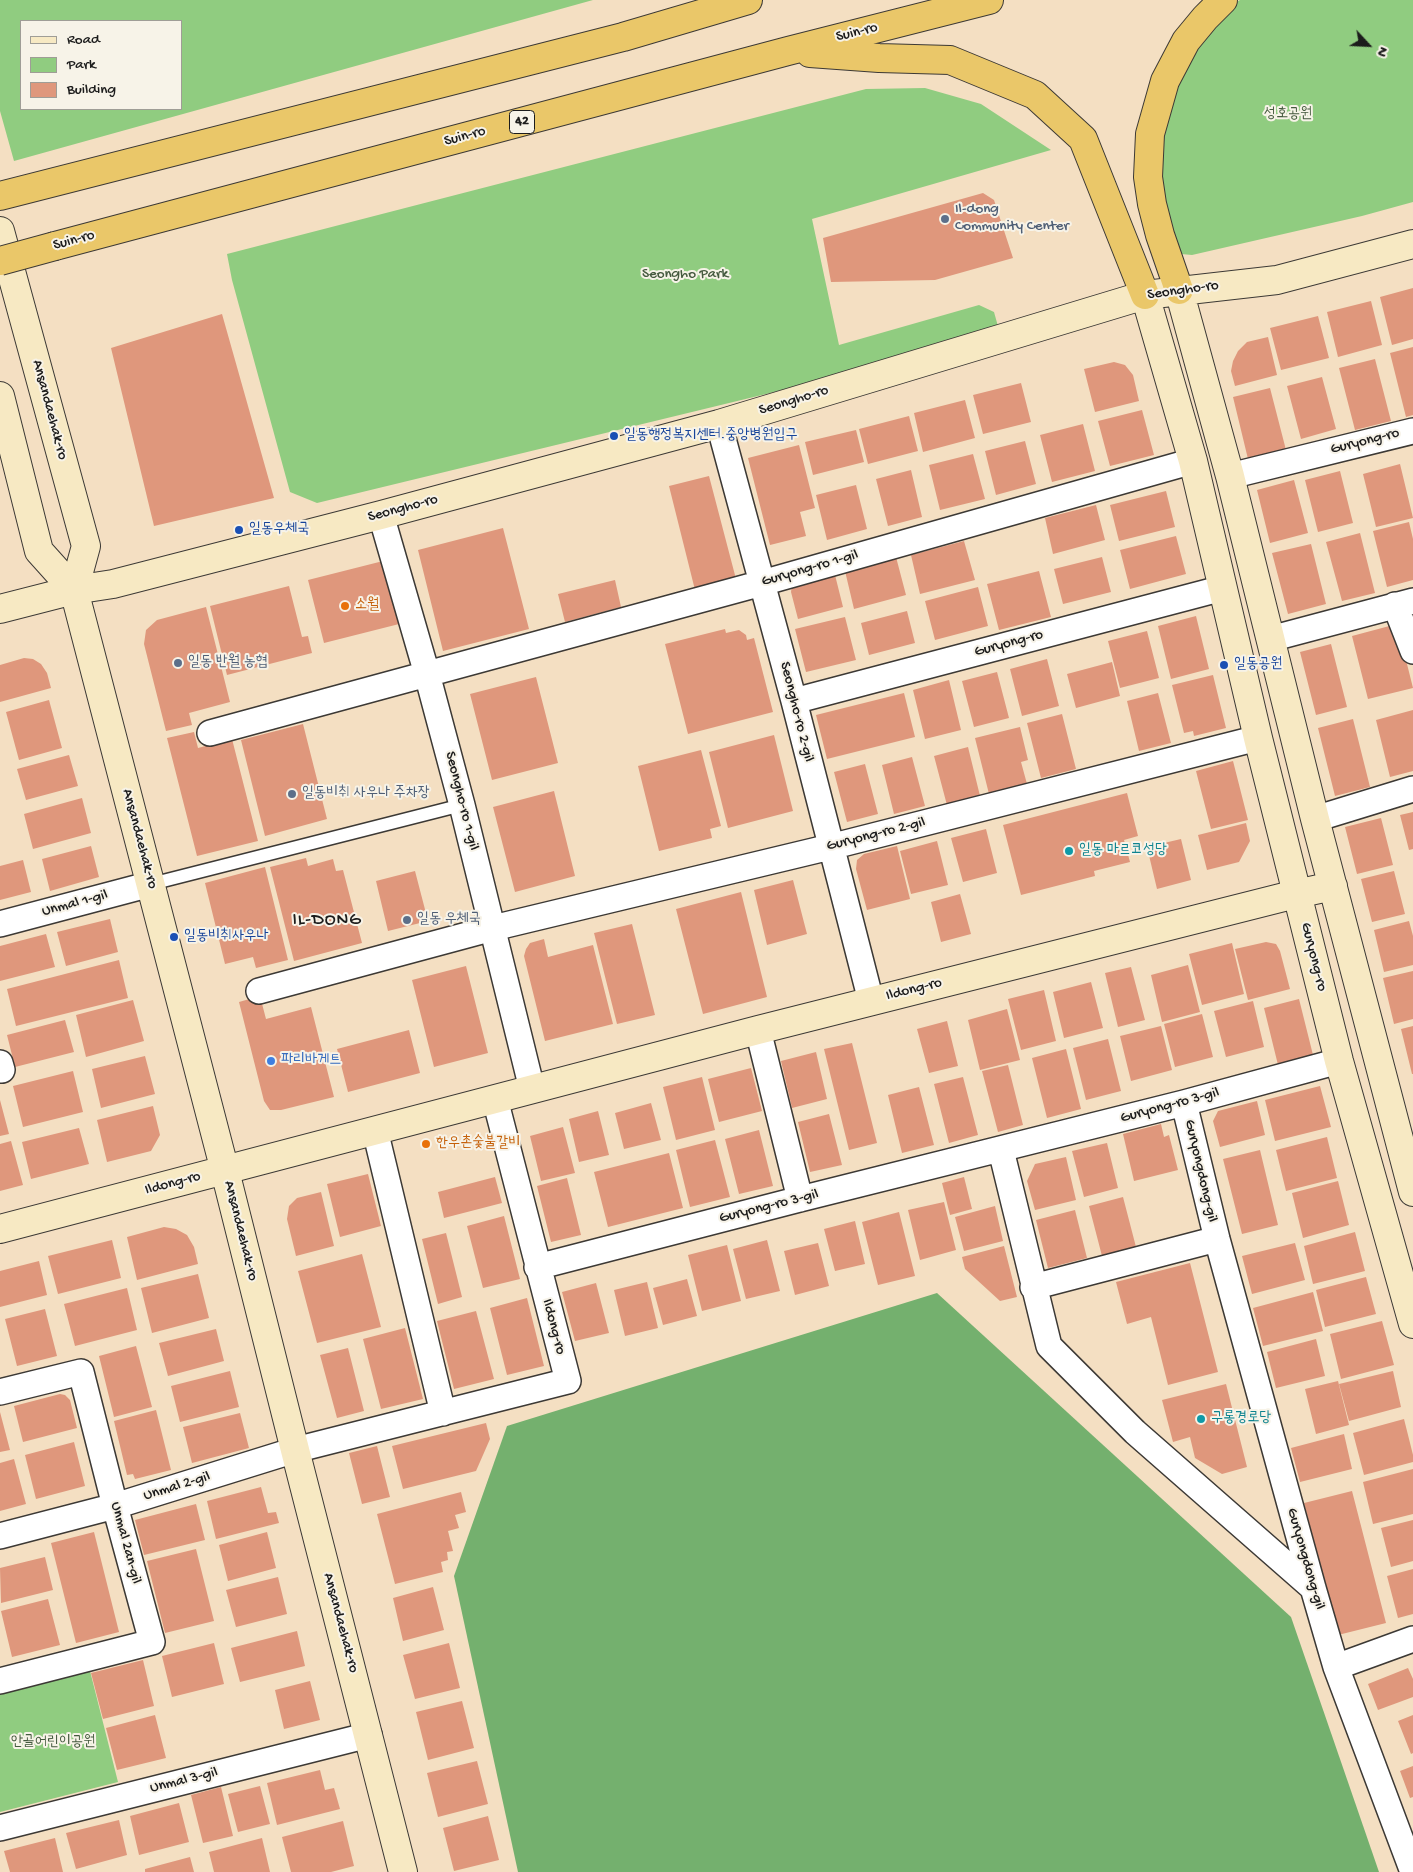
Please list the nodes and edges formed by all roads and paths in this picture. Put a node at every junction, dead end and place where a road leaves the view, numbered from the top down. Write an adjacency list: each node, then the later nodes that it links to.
1 (748, 0): 5 (highway)
2 (989, 0): 4 (highway, Suin-ro / 42)
3 (1223, 0): 9 (highway)
4 (788, 51): 8 (highway, Suin-ro / 42, bridge); 10 (highway)
5 (0, 196)
6 (0, 231): 19 (street, Ansandaehak-ro)
7 (1413, 244): 9 (street, Seongho-ro)
8 (0, 261)
9 (1179, 290): 10 (street, Seongho-ro); 15 (street)
10 (1145, 295): 12 (street, Seongho-ro); 14 (street, Guryong-ro)
11 (0, 396): 19 (street, Ansandaehak-ro)
12 (720, 424): 16 (street, Seongho-ro); 17 (street, Seongho-ro 2-gil)
13 (1413, 431): 15 (street, Guryong-ro)
14 (1193, 461): 17 (street, Guryong-ro 1-gil); 18 (street, Guryong-ro)
15 (1230, 476): 22 (street)
16 (381, 515): 19 (street, Seongho-ro); 24 (street, Seongho-ro 1-gil)
17 (762, 583): 24 (street, Guryong-ro 1-gil); 25 (street, Seongho-ro 2-gil)
18 (1223, 588): 25 (street, Guryong-ro); 27 (street, Guryong-ro)
19 (74, 590): 21 (street, Seongho-ro); 32 (street, Ansandaehak-ro)
20 (1404, 603): 22 (street); 23 (street)
21 (0, 609)
22 (1270, 639): 30 (street)
23 (1413, 651)
24 (427, 674): 26 (street); 29 (street, Seongho-ro 1-gil)
25 (794, 701): 31 (street, Seongho-ro 2-gil)
26 (210, 733)
27 (1258, 738): 31 (street, Guryong-ro 2-gil); 34 (street, Guryong-ro)
28 (1413, 789): 30 (street)
29 (462, 805): 32 (lane); 36 (street, Seongho-ro 1-gil)
30 (1316, 819): 33 (street)
31 (830, 847): 36 (street, Guryong-ro 2-gil); 38 (street, Seongho-ro 2-gil)
32 (151, 884): 35 (street, Unmal 1-gil); 48 (street, Ansandaehak-ro)
33 (1333, 886): 34 (street, Ildong-ro); 49 (street)
34 (1296, 894): 38 (street, Ildong-ro); 40 (street, Guryong-ro)
35 (0, 924)
36 (493, 928): 37 (street); 43 (street, Seongho-ro 1-gil)
37 (259, 991)
38 (870, 1001): 39 (street, Ildong-ro)
39 (758, 1030): 43 (street, Ildong-ro); 50 (street)
40 (1339, 1062): 45 (street, Guryong-ro 3-gil); 55 (street, Guryong-ro)
41 (0, 1064): 42 (street)
42 (0, 1070)
43 (532, 1089): 44 (street, Ildong-ro)
44 (495, 1099): 46 (street, Ildong-ro); 53 (street, Ildong-ro)
45 (1184, 1103): 47 (street, Guryong-ro 3-gil); 52 (street, Guryongdong-gil)
46 (375, 1130): 48 (street, Ildong-ro); 58 (street)
47 (1001, 1150): 50 (street, Guryong-ro 3-gil); 54 (street)
48 (225, 1171): 51 (street, Ildong-ro); 59 (street, Ansandaehak-ro)
49 (1413, 1192)
50 (800, 1199): 53 (street, Guryong-ro 3-gil)
51 (0, 1229)
52 (1216, 1239): 54 (street, Guryongdong-gil); 62 (street, Guryongdong-gil)
53 (537, 1267): 56 (street, Ildong-ro)
54 (1033, 1287): 62 (street)
55 (1413, 1324)
56 (568, 1381): 58 (street, Unmal 2-gil)
57 (0, 1392): 60 (street, Unmal 2an-gil)
58 (444, 1413): 59 (street, Unmal 2-gil)
59 (295, 1450): 60 (street, Unmal 2-gil); 66 (street, Ansandaehak-ro)
60 (115, 1506): 61 (street, Unmal 2-gil); 65 (street, Unmal 2an-gil)
61 (0, 1536)
62 (1312, 1588): 64 (street, Guryongdong-gil)
63 (1413, 1639): 64 (street)
64 (1336, 1667): 69 (street, Guryongdong-gil)
65 (0, 1681)
66 (369, 1735): 67 (street, Unmal 3-gil); 68 (street, Ansandaehak-ro)
67 (0, 1828)
68 (403, 1872)
69 (1413, 1872)

